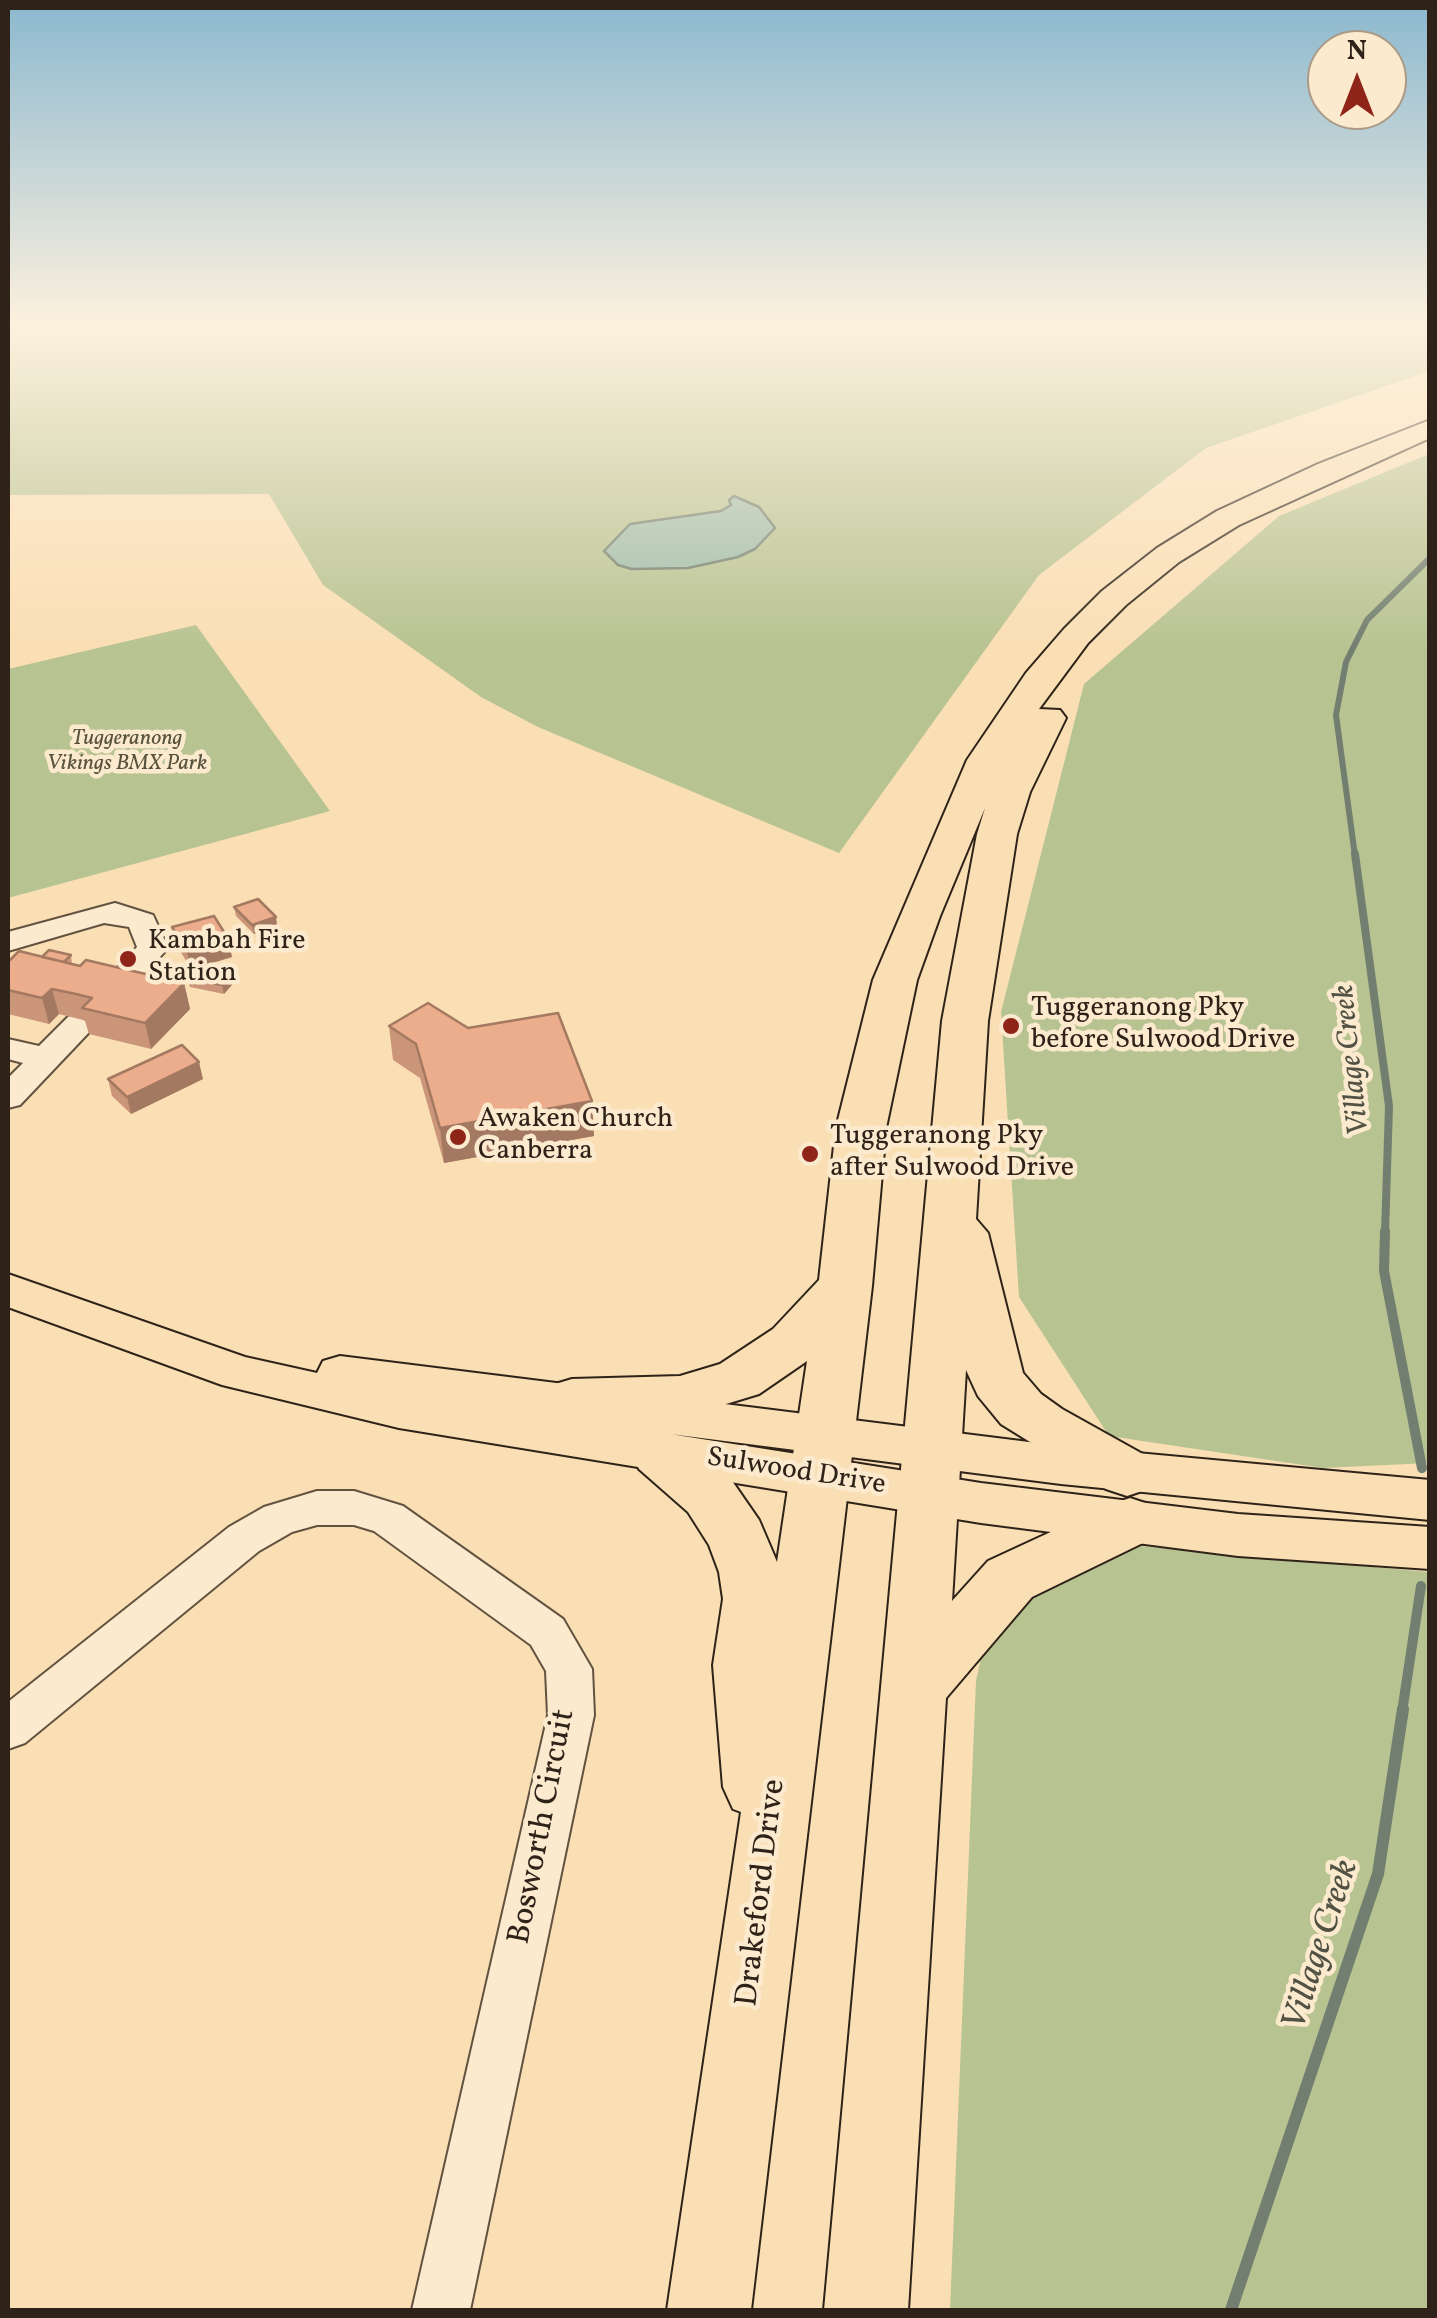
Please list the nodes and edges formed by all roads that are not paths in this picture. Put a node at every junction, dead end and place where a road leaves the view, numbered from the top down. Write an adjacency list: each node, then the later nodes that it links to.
1 (1418, 433): 10 (highway, Drakeford Drive)
2 (1430, 442): 9 (highway)
3 (8, 942): 4 (street)
4 (112, 990)
5 (83, 1020): 7 (street)
6 (8, 1049): 7 (street)
7 (46, 1058): 8 (street)
8 (8, 1097)
9 (953, 1199): 16 (highway); 17 (highway)
10 (844, 1286): 13 (highway); 15 (highway, Drakeford Drive)
11 (8, 1290): 12 (main road, Sulwood Drive)
12 (172, 1348): 13 (main road, Sulwood Drive); 14 (main road, Sulwood Drive)
13 (572, 1400): 15 (main road, Sulwood Drive)
14 (660, 1452): 15 (main road, Sulwood Drive); 22 (highway)
15 (821, 1456): 16 (main road, Sulwood Drive); 22 (highway, Drakeford Drive)
16 (930, 1472): 17 (main road, Sulwood Drive); 20 (highway)
17 (1128, 1497): 18 (main road, Sulwood Drive); 19 (main road, Sulwood Drive); 20 (highway)
18 (1430, 1500)
19 (1430, 1548)
20 (912, 1692): 25 (highway)
21 (8, 1729): 23 (street, Bosworth Circuit)
22 (765, 1876): 24 (highway, Drakeford Drive)
23 (441, 2310)
24 (709, 2310)
25 (866, 2310)

